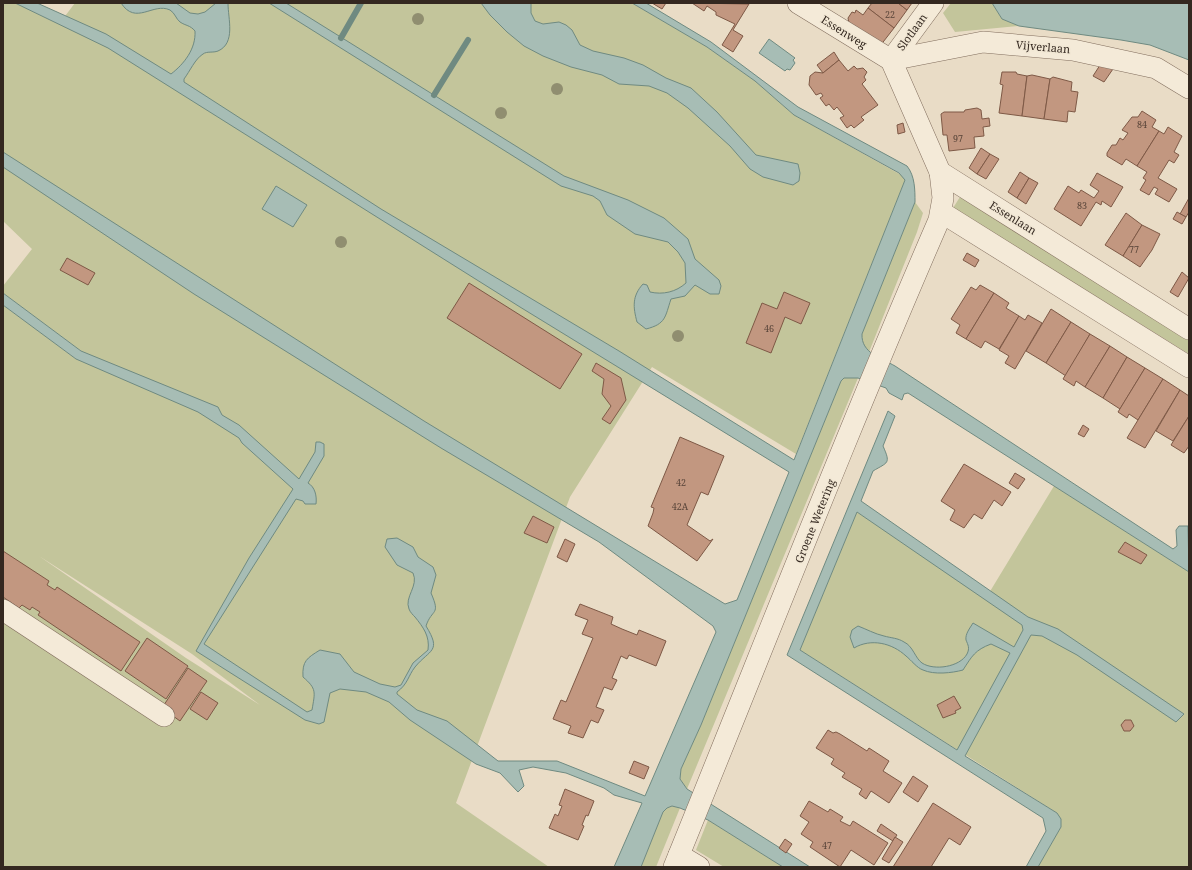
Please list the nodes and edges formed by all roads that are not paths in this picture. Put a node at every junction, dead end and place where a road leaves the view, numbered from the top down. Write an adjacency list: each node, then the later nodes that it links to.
1 (798, 3): 3 (street, Essenweg)
2 (933, 3): 3 (street, Slotlaan)
3 (891, 60): 4 (street, Vijverlaan); 5 (street)
4 (1189, 88)
5 (940, 172): 6 (street, Groene Wetering); 7 (street, Essenlaan)
6 (941, 212): 8 (street); 11 (street, Groene Wetering)
7 (1189, 329)
8 (1189, 367)
9 (3, 610): 10 (street)
10 (164, 716)
11 (677, 861): 12 (street)
12 (699, 867)

